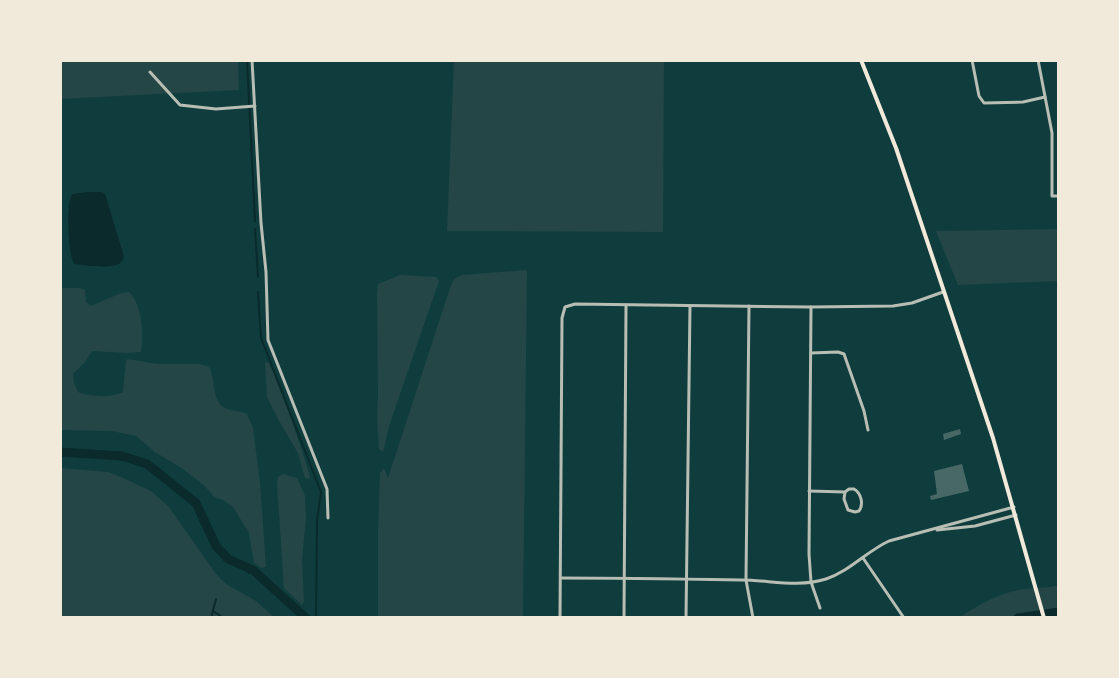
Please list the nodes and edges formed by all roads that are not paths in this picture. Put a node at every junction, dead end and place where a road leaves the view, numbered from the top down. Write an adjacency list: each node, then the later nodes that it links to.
1 (252, 60): 7 (street)
2 (861, 60): 11 (main road)
3 (972, 60): 6 (street)
4 (1038, 60): 6 (street)
5 (150, 72): 7 (street)
6 (1045, 97): 8 (street)
7 (255, 106): 22 (street)
8 (1052, 133): 9 (street); 10 (street)
9 (1059, 133)
10 (1059, 196)
11 (944, 292): 15 (street); 20 (main road)
12 (626, 305): 13 (street); 25 (street); 26 (street)
13 (690, 305): 14 (street); 27 (street)
14 (749, 306): 15 (street); 28 (street)
15 (811, 307): 16 (street)
16 (811, 353): 17 (street); 18 (street)
17 (868, 430)
18 (809, 491): 19 (street); 29 (street)
19 (845, 492): 19 (street)
20 (1014, 507): 21 (main road); 23 (street)
21 (1016, 515): 23 (street); 36 (main road)
22 (328, 518)
23 (933, 529): 24 (street)
24 (863, 558): 29 (street); 35 (street)
25 (560, 578): 26 (street); 31 (street)
26 (624, 578): 27 (street); 32 (street)
27 (685, 579): 28 (street); 33 (street)
28 (746, 580): 29 (street); 34 (street)
29 (811, 582): 30 (street)
30 (820, 608)
31 (560, 618)
32 (624, 618)
33 (686, 618)
34 (753, 618)
35 (904, 618)
36 (1044, 618)

